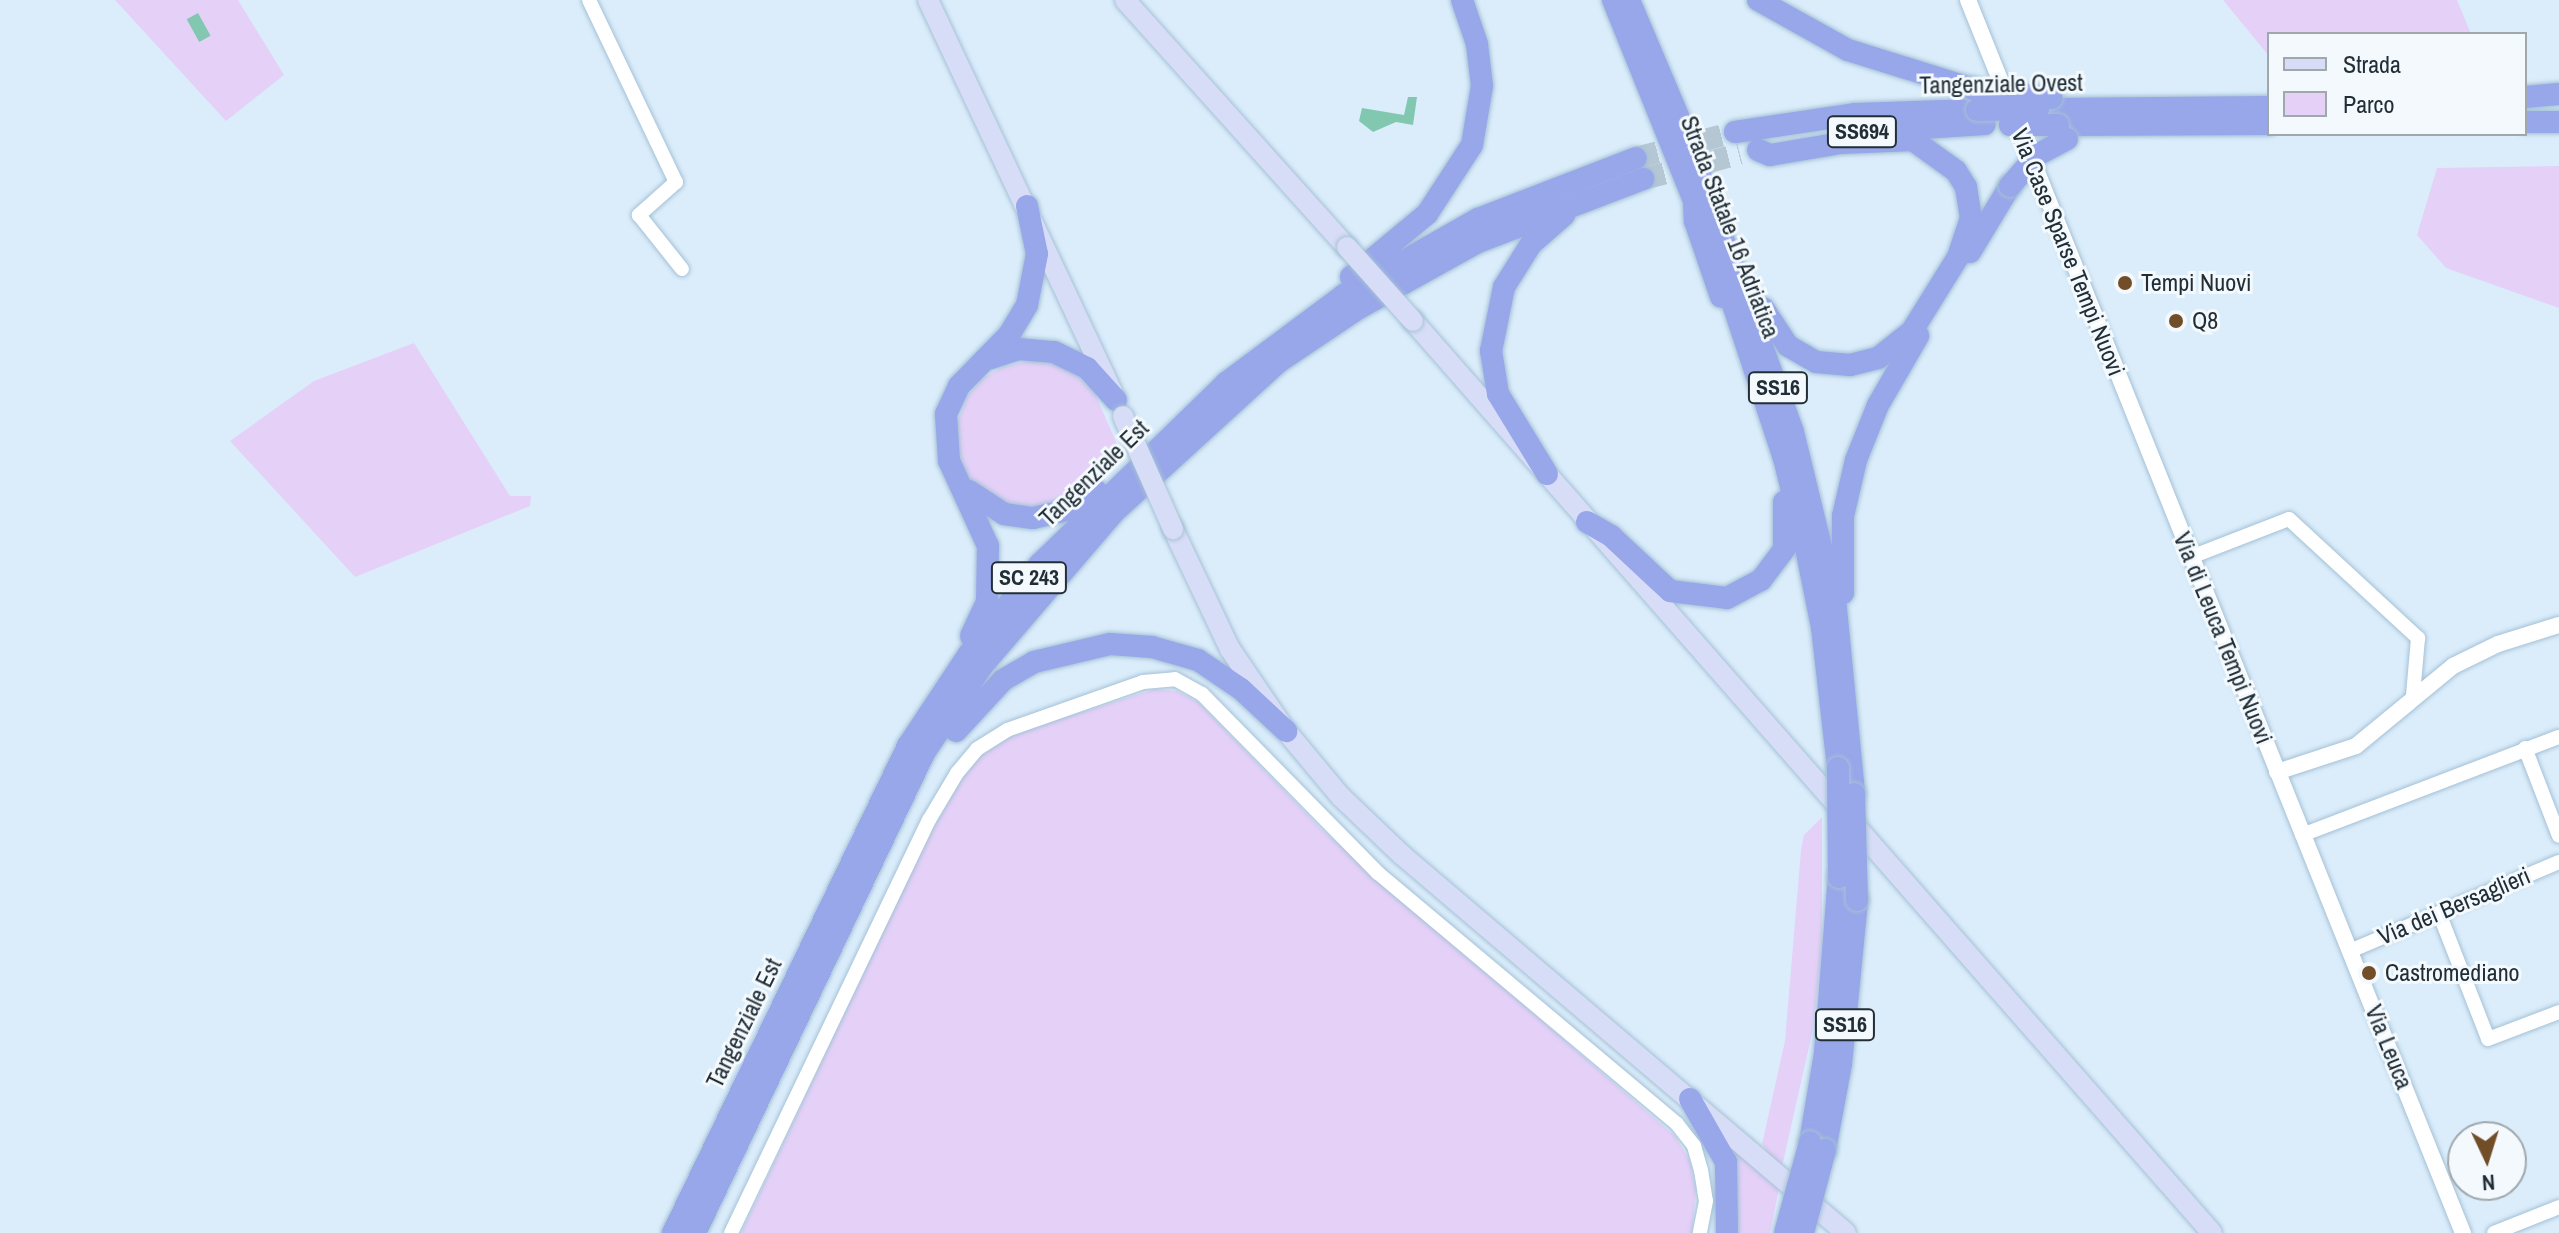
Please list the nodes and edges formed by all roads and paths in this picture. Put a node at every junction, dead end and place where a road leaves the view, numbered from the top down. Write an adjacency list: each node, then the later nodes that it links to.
1 (589, 0): 25 (street)
2 (928, 0): 10 (main road)
3 (938, 0): 10 (main road)
4 (1125, 0): 30 (main road, bridge)
5 (1462, 0): 26 (highway)
6 (1613, 0): 23 (highway, Strada Statale 16 Adriatica / SS16)
7 (1629, 0): 21 (highway, Strada Statale 16 Adriatica / SS16)
8 (1758, 0): 16 (highway)
9 (1968, 0): 32 (street, Via Case Sparse Tempi Nuovi)
10 (954, 45): 24 (main road)
11 (2559, 94): 12 (highway)
12 (2527, 97)
13 (2559, 104): 14 (highway)
14 (2527, 105)
15 (2267, 107): 17 (highway, Tangenziale Ovest / SS694)
16 (1978, 108): 17 (highway, Tangenziale Ovest / SS694, bridge); 17 (highway, bridge); 21 (highway, Tangenziale Ovest / SS694)
17 (2057, 118): 20 (highway, Tangenziale Ovest / SS694); 41 (highway, bridge)
18 (2527, 122): 19 (highway)
19 (2559, 122)
20 (2260, 124)
21 (1683, 128): 41 (highway, Strada Statale 16 Adriatica / SS16)
22 (1639, 169): 26 (highway, Tangenziale Est / SC 243); 30 (highway); 45 (highway, Tangenziale Est)
23 (1694, 198): 33 (highway); 41 (highway, Strada Statale 16 Adriatica / SS16)
24 (1027, 206): 27 (highway); 28 (main road)
25 (682, 269)
26 (1276, 344): 29 (highway, Tangenziale Est / SC 243)
27 (982, 362): 28 (highway); 31 (highway)
28 (1119, 408): 37 (main road, bridge)
29 (1197, 410): 31 (highway); 39 (highway, Tangenziale Est / SC 243)
30 (1547, 474): 33 (main road)
31 (960, 481): 39 (highway)
32 (2169, 504): 34 (street, Via di Leuca Tempi Nuovi)
33 (1587, 522): 52 (main road)
34 (2191, 557): 36 (street); 42 (street, Via di Leuca Tempi Nuovi)
35 (2559, 625): 36 (street)
36 (2413, 695): 42 (street)
37 (1286, 731): 45 (highway); 50 (main road)
38 (2559, 737): 40 (street)
39 (908, 746): 54 (highway, Tangenziale Est / SC 243)
40 (2525, 748): 43 (street); 44 (street)
41 (1846, 766): 51 (highway, Strada Statale 16 Adriatica / SS16, bridge); 51 (highway, Strada Statale 16 Adriatica / SS16, bridge)
42 (2277, 772): 43 (street, Via Leuca)
43 (2302, 835): 48 (street, Via Leuca)
44 (2559, 836)
45 (873, 855): 55 (highway, Tangenziale Est)
46 (2559, 862): 47 (street, Via dei Bersaglieri)
47 (2439, 913): 48 (street, Via dei Bersaglieri); 49 (street)
48 (2350, 951): 64 (street, Via Leuca)
49 (2559, 1012)
50 (1690, 1099): 58 (highway); 61 (main road)
51 (1817, 1146): 59 (highway, Strada Statale 16 Adriatica / SS16, bridge); 60 (highway, Strada Statale 16 Adriatica / SS16, bridge)
52 (2189, 1206): 62 (main road); 63 (main road)
53 (2559, 1207): 65 (street)
54 (673, 1233)
55 (695, 1233)
56 (731, 1233): 57 (street)
57 (1700, 1233)
58 (1727, 1233)
59 (1785, 1233)
60 (1803, 1233)
61 (1846, 1233)
62 (2201, 1233)
63 (2212, 1233)
64 (2463, 1233)
65 (2494, 1233)

